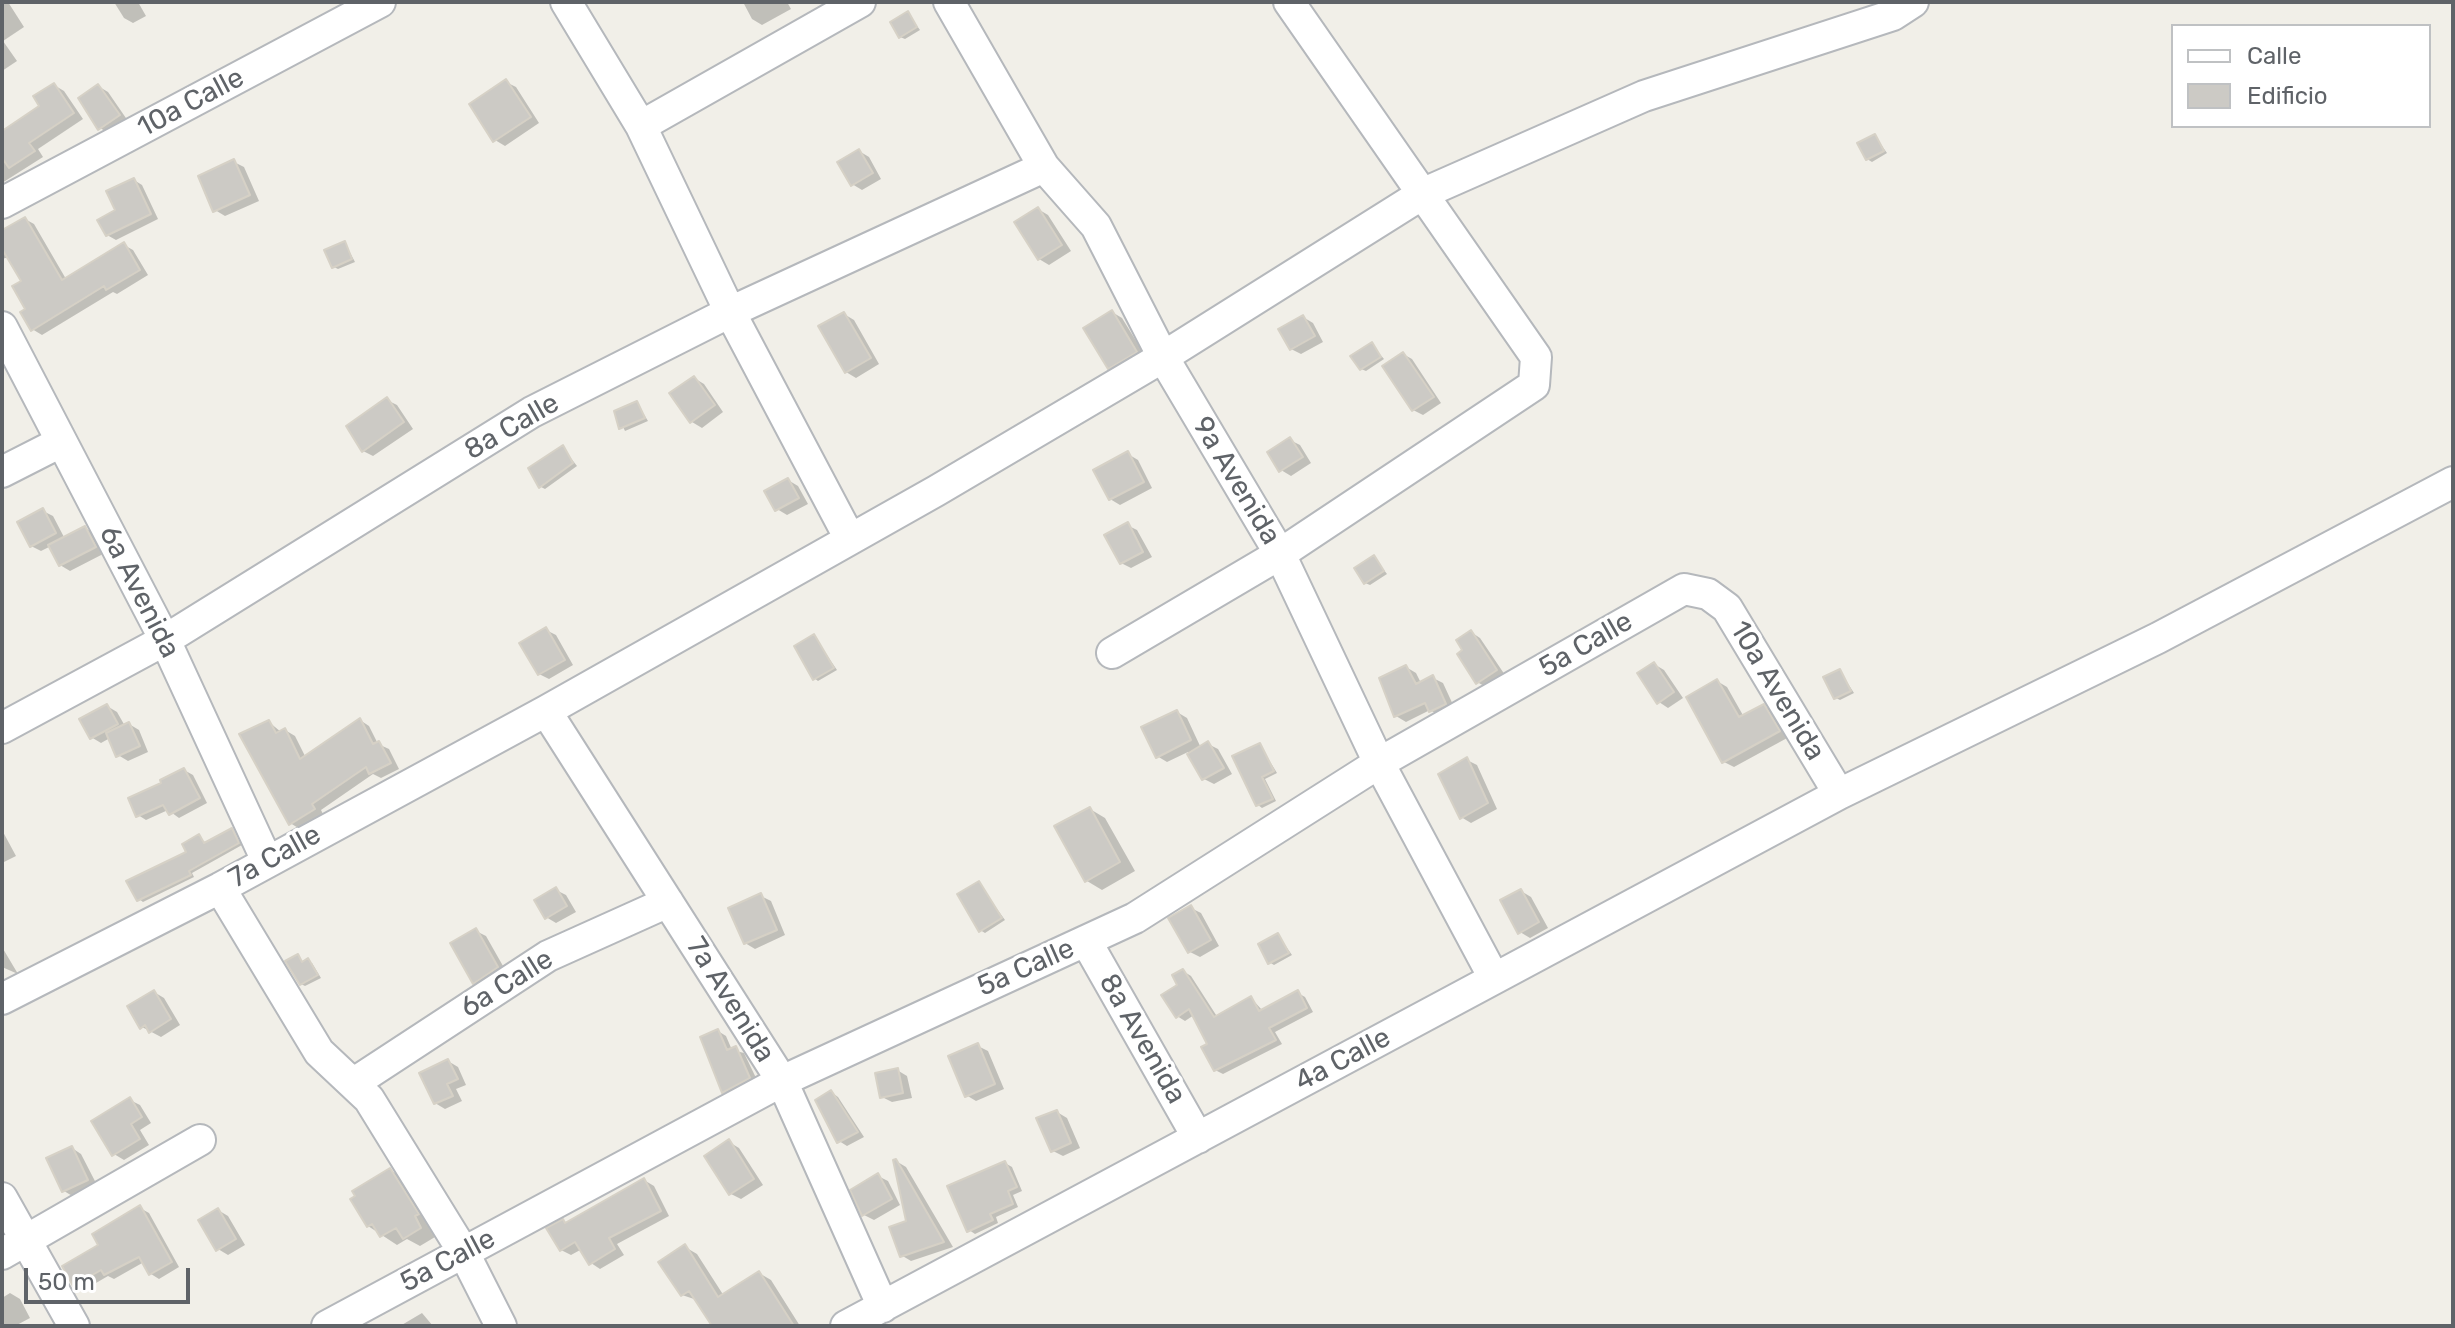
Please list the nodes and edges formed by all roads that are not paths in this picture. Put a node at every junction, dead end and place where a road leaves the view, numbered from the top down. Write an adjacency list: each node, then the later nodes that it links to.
1 (380, 2): 10 (street, 10a Calle)
2 (566, 2): 7 (street)
3 (860, 2): 7 (street)
4 (949, 2): 8 (street, 9a Avenida)
5 (1289, 2): 9 (street)
6 (1913, 2): 9 (street, 7a Calle)
7 (641, 126): 11 (street)
8 (1044, 167): 11 (street, 8a Calle); 13 (street, 9a Avenida)
9 (1424, 193): 13 (street, 7a Calle); 18 (street)
10 (2, 203)
11 (730, 312): 17 (street); 20 (street, 8a Calle)
12 (2, 327): 14 (street, 6a Avenida)
13 (1163, 357): 17 (street, 7a Calle); 18 (street, 9a Avenida)
14 (61, 442): 15 (street); 20 (street, 6a Avenida)
15 (2, 472)
16 (2453, 482): 25 (street, 4a Calle)
17 (850, 539): 22 (street, 7a Calle)
18 (1280, 554): 21 (street); 24 (street, 9a Avenida)
19 (1708, 594): 24 (street, 5a Calle); 25 (street, 10a Avenida)
20 (165, 640): 23 (street, 8a Calle); 26 (street, 6a Avenida)
21 (1112, 653)
22 (546, 711): 26 (street, 7a Calle); 28 (street, 7a Avenida)
23 (2, 728)
24 (1379, 763): 29 (street, 5a Calle); 30 (street, 9a Avenida)
25 (1839, 794): 30 (street, 4a Calle)
26 (267, 861): 27 (street, 7a Calle)
27 (220, 888): 31 (street, 7a Calle); 33 (street)
28 (668, 902): 32 (street, 7a Avenida); 33 (street, 6a Calle)
29 (1086, 941): 32 (street, 5a Calle); 34 (street, 8a Avenida)
30 (1494, 978): 34 (street, 4a Calle)
31 (2, 999)
32 (782, 1081): 38 (street, 5a Calle); 39 (street, 7a Avenida)
33 (354, 1083): 38 (street)
34 (1198, 1138): 39 (street, 4a Calle)
35 (200, 1140): 37 (street)
36 (2, 1198): 37 (street)
37 (14, 1248): 40 (street)
38 (464, 1253): 41 (street, 5a Calle); 42 (street)
39 (883, 1307): 43 (street, 4a Calle)
40 (74, 1326)
41 (327, 1326)
42 (501, 1326)
43 (846, 1326)

